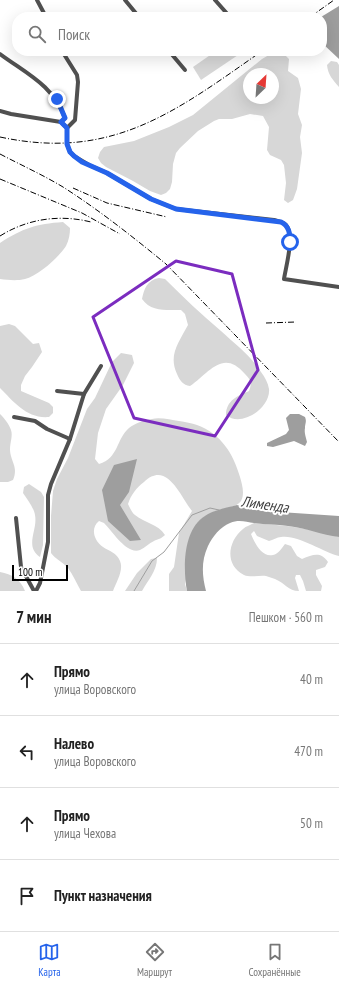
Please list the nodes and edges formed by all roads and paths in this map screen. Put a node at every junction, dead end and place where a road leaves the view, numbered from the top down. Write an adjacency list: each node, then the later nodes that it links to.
1 (37, 0): 4 (street)
2 (215, 0): 6 (street)
3 (128, 1): 5 (street)
4 (43, 12)
5 (136, 12)
6 (226, 12)
7 (0, 54): 12 (street)
8 (65, 56): 13 (street)
9 (173, 56): 10 (street)
10 (185, 70)
11 (0, 111): 12 (street)
12 (61, 122): 13 (street)
13 (67, 128): 14 (street)
14 (339, 287)
15 (101, 366): 17 (street)
16 (57, 391): 17 (street)
17 (84, 394): 19 (street)
18 (14, 417): 19 (street)
19 (70, 439): 21 (street)
20 (16, 518): 21 (street)
21 (35, 591)

